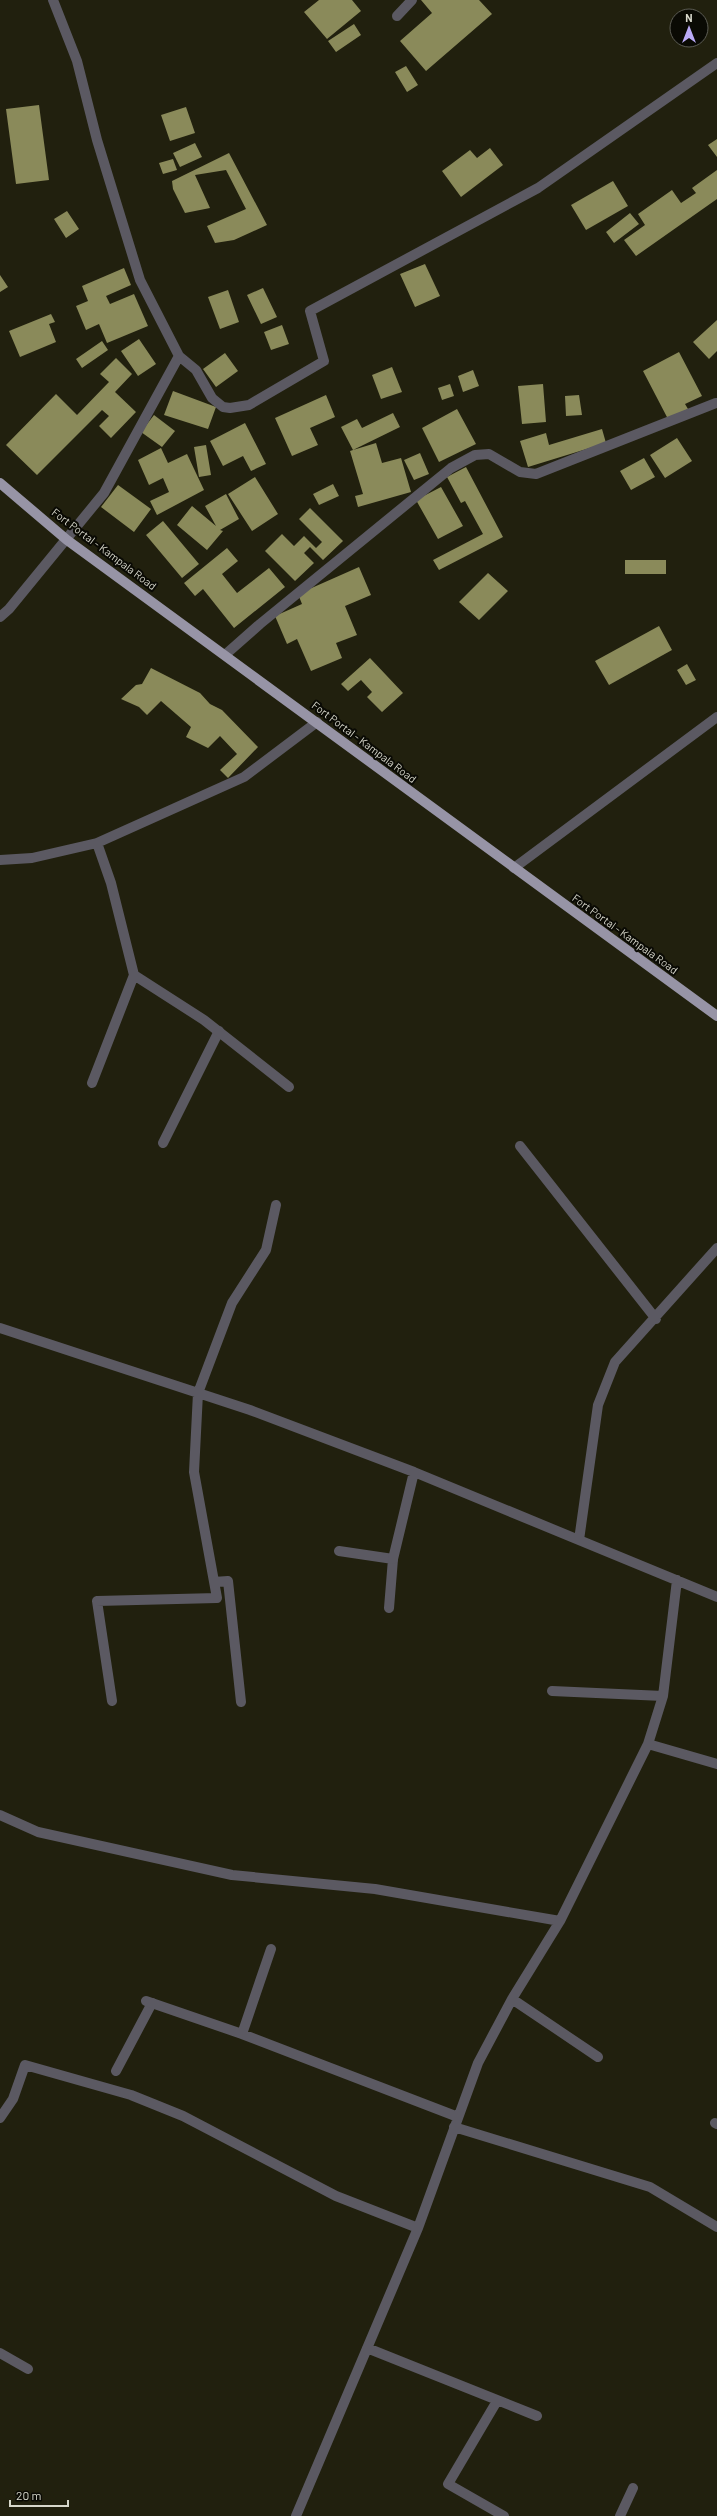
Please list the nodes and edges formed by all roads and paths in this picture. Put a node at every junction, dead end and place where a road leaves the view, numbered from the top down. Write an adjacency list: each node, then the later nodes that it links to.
1 (53, 0): 5 (street)
2 (412, 0): 3 (street)
3 (397, 16)
4 (717, 63): 5 (street)
5 (179, 356): 8 (street)
6 (716, 403): 10 (street)
7 (0, 483): 8 (main road, Fort Portal - Kampala Road)
8 (67, 540): 9 (street); 10 (main road, Fort Portal - Kampala Road)
9 (0, 617)
10 (226, 654): 12 (main road, Fort Portal - Kampala Road)
11 (717, 717): 15 (street)
12 (317, 722): 13 (street); 15 (main road, Fort Portal - Kampala Road)
13 (97, 843): 14 (street); 16 (street)
14 (0, 860)
15 (514, 868): 17 (main road, Fort Portal - Kampala Road)
16 (134, 975): 18 (street); 19 (street)
17 (717, 1016)
18 (219, 1032): 20 (street); 21 (street)
19 (92, 1083)
20 (289, 1087)
21 (163, 1143)
22 (520, 1146): 25 (street)
23 (276, 1205): 27 (street)
24 (717, 1248): 25 (street)
25 (656, 1319): 29 (street)
26 (0, 1328): 27 (street)
27 (198, 1393): 28 (street); 33 (street)
28 (414, 1472): 29 (street); 31 (street)
29 (579, 1540): 32 (street)
30 (339, 1550): 31 (street)
31 (393, 1558): 35 (street)
32 (677, 1580): 34 (street); 37 (street)
33 (214, 1582): 38 (street); 39 (street)
34 (717, 1597)
35 (389, 1608)
36 (552, 1691): 37 (street)
37 (663, 1696): 40 (street)
38 (112, 1702)
39 (241, 1702)
40 (648, 1744): 41 (street); 43 (street)
41 (717, 1764)
42 (0, 1816): 43 (street)
43 (560, 1921): 45 (street)
44 (271, 1949): 46 (street)
45 (512, 1999): 47 (street); 49 (street)
46 (242, 2034): 48 (street); 49 (street)
47 (598, 2057)
48 (116, 2070)
49 (458, 2117): 51 (street)
50 (0, 2118): 53 (street)
51 (454, 2127): 52 (street); 53 (street)
52 (717, 2227)
53 (418, 2228): 54 (street)
54 (368, 2348): 57 (street); 60 (street)
55 (0, 2353): 56 (street)
56 (28, 2369)
57 (497, 2401): 58 (street); 61 (street)
58 (537, 2416)
59 (633, 2488): 62 (street)
60 (296, 2516)
61 (504, 2516)
62 (620, 2516)

